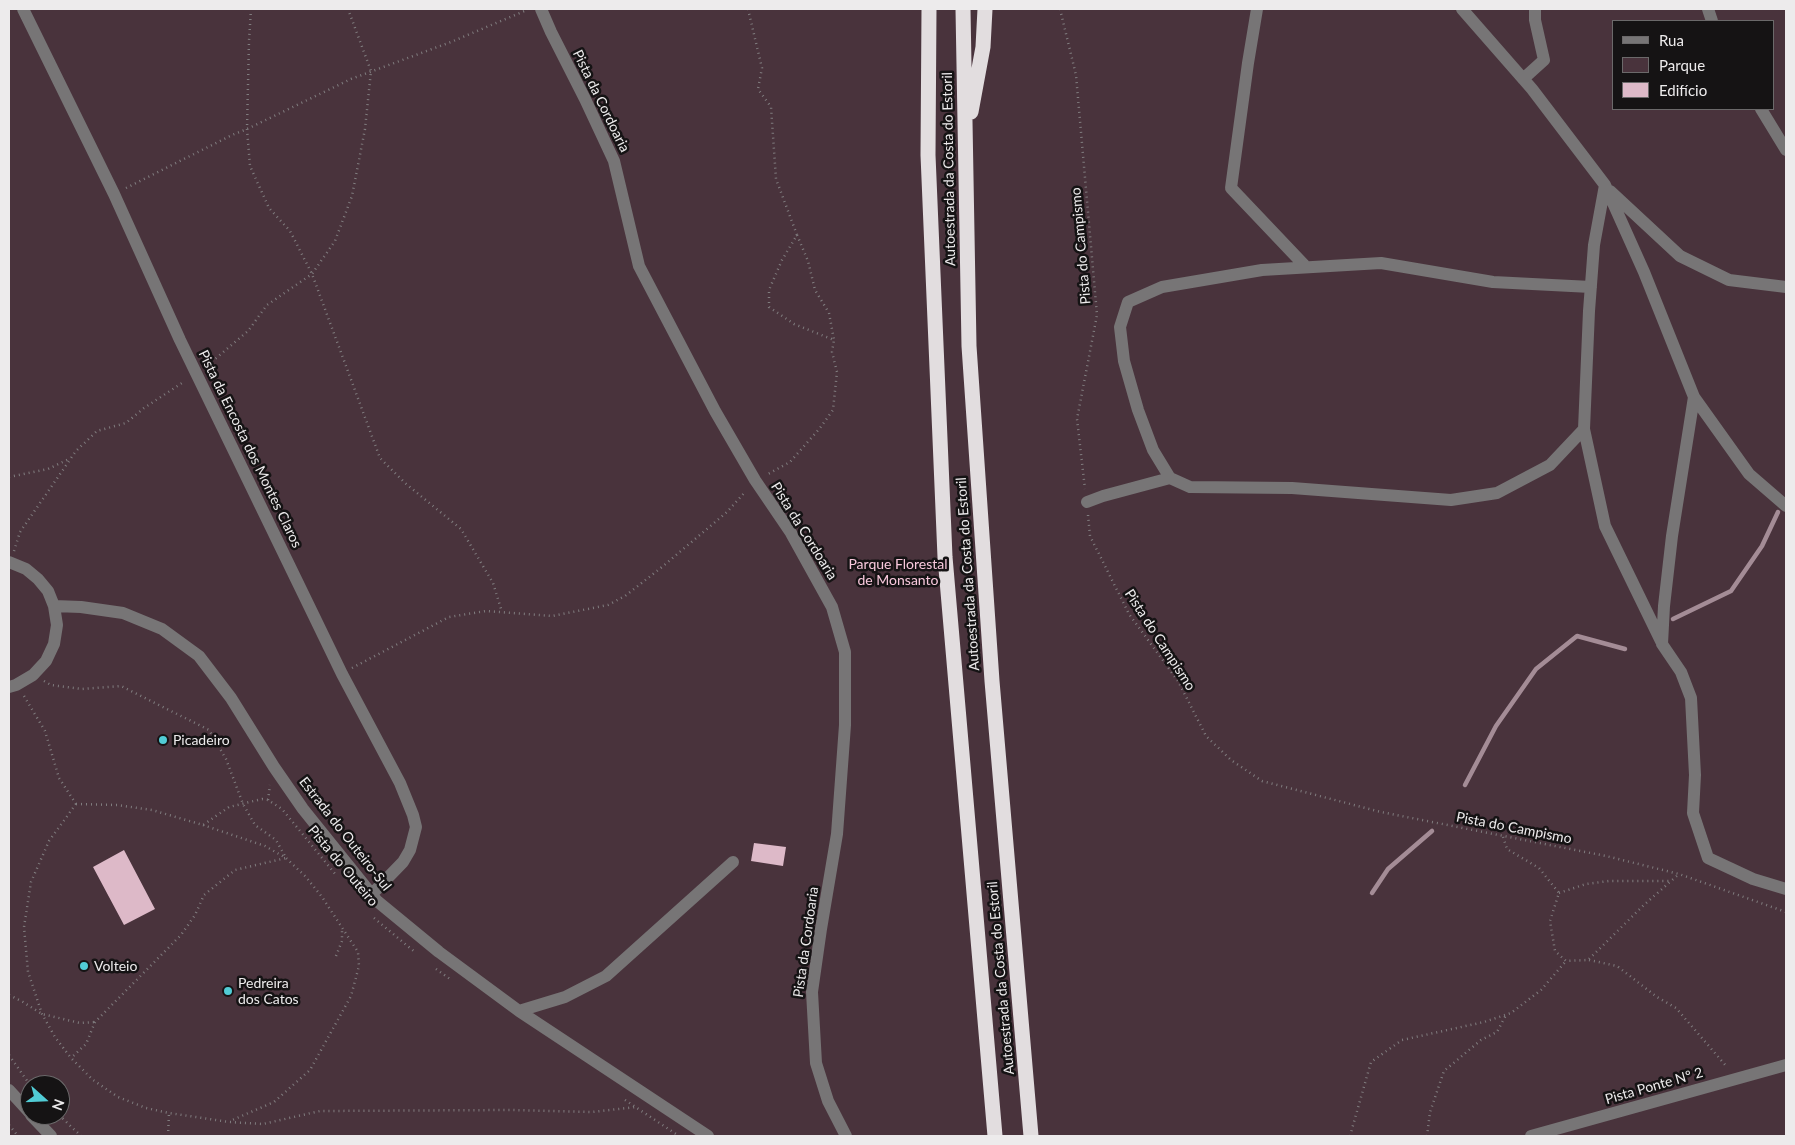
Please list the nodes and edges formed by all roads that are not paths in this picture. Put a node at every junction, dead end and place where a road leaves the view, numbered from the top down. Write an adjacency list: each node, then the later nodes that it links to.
1 (23, 9): 28 (street, Pista da Encosta dos Montes Claros)
2 (542, 9): 36 (street, Pista da Cordoaria)
3 (929, 9): 37 (highway, Autoestrada da Costa do Estoril)
4 (963, 9): 11 (highway, Autoestrada da Costa do Estoril)
5 (985, 9): 11 (highway)
6 (1257, 9): 14 (street)
7 (1462, 9): 9 (street)
8 (1535, 9): 9 (street)
9 (1522, 79): 13 (street)
10 (1762, 110): 12 (street)
11 (965, 143): 38 (highway, Autoestrada da Costa do Estoril)
12 (1786, 150)
13 (1605, 186): 15 (street); 16 (street); 17 (street)
14 (1306, 267): 15 (street); 19 (street)
15 (1591, 287): 18 (street)
16 (1786, 287)
17 (1694, 397): 21 (street); 24 (street)
18 (1584, 430): 19 (street); 24 (street)
19 (1170, 478): 20 (street)
20 (1087, 502)
21 (1786, 506)
22 (10, 562): 23 (street)
23 (54, 606): 25 (street); 28 (street, Estrada do Outeiro-Sul)
24 (1662, 644): 27 (street)
25 (13, 686)
26 (733, 862): 29 (street)
27 (1786, 889)
28 (372, 894): 29 (street, Estrada do Outeiro-Sul)
29 (519, 1010): 35 (street, Estrada do Outeiro-Sul)
30 (1786, 1065): 39 (street, Pista Ponte Nº 2)
31 (9, 1090): 32 (street)
32 (20, 1102)
33 (41, 1125): 34 (street)
34 (51, 1136)
35 (708, 1136)
36 (846, 1136)
37 (995, 1136)
38 (1031, 1136)
39 (1530, 1136)

